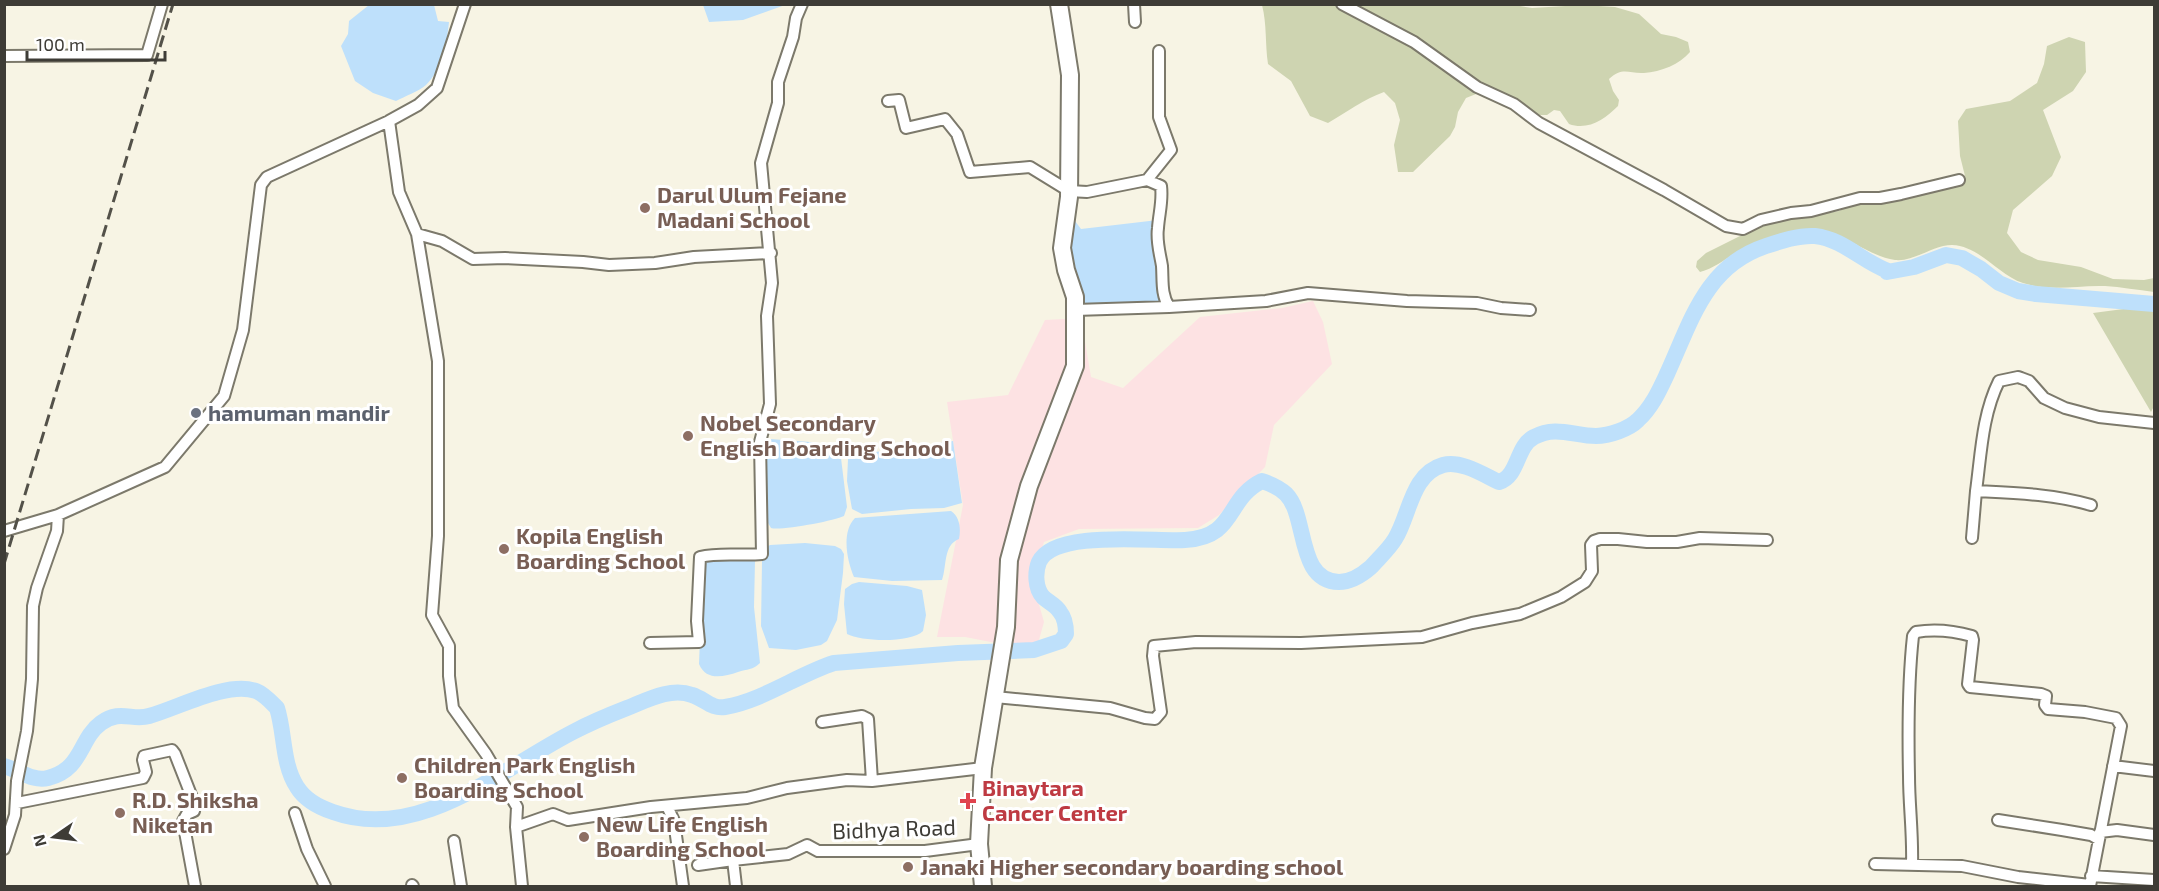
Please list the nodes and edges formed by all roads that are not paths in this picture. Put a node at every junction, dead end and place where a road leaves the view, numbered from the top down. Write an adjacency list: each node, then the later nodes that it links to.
1 (162, 4): 9 (street)
2 (465, 4): 11 (street)
3 (802, 4): 16 (street)
4 (1059, 4): 14 (main road)
5 (1134, 4): 7 (street)
6 (1342, 4): 13 (street)
7 (1135, 22)
8 (1159, 51): 12 (street)
9 (4, 56)
10 (888, 101): 14 (street)
11 (389, 121): 15 (street); 23 (street)
12 (1147, 180): 14 (street); 17 (street)
13 (1959, 180)
14 (1069, 191): 18 (main road)
15 (417, 234): 16 (street); 38 (street)
16 (771, 253): 27 (street)
17 (1168, 307): 18 (street); 19 (street)
18 (1075, 310): 28 (main road)
19 (1530, 310)
20 (2154, 423): 21 (street)
21 (1976, 491): 22 (street); 25 (street)
22 (2091, 505)
23 (58, 515): 24 (street); 34 (street)
24 (4, 531)
25 (1972, 538)
26 (1767, 540): 28 (street)
27 (650, 643)
28 (995, 697): 31 (main road)
29 (822, 722): 33 (street)
30 (2113, 766): 32 (street); 39 (street); 46 (street)
31 (983, 768): 33 (street); 42 (main road)
32 (2154, 771)
33 (872, 781): 35 (street)
34 (17, 803): 43 (street); 50 (street)
35 (667, 806): 38 (street); 54 (street)
36 (295, 813): 51 (street)
37 (1998, 820): 39 (street)
38 (516, 827): 53 (street)
39 (2099, 836): 40 (street); 49 (street)
40 (2154, 836)
41 (454, 841): 52 (street)
42 (979, 844): 44 (street, Bidhya Road); 56 (main road)
43 (4, 849)
44 (733, 860): 47 (street); 55 (street)
45 (1875, 864): 46 (street)
46 (1912, 864): 49 (street)
47 (698, 866)
48 (2154, 880): 49 (street)
49 (2091, 882)
50 (195, 886)
51 (325, 886)
52 (461, 886)
53 (522, 886)
54 (683, 886)
55 (736, 886)
56 (983, 886)

